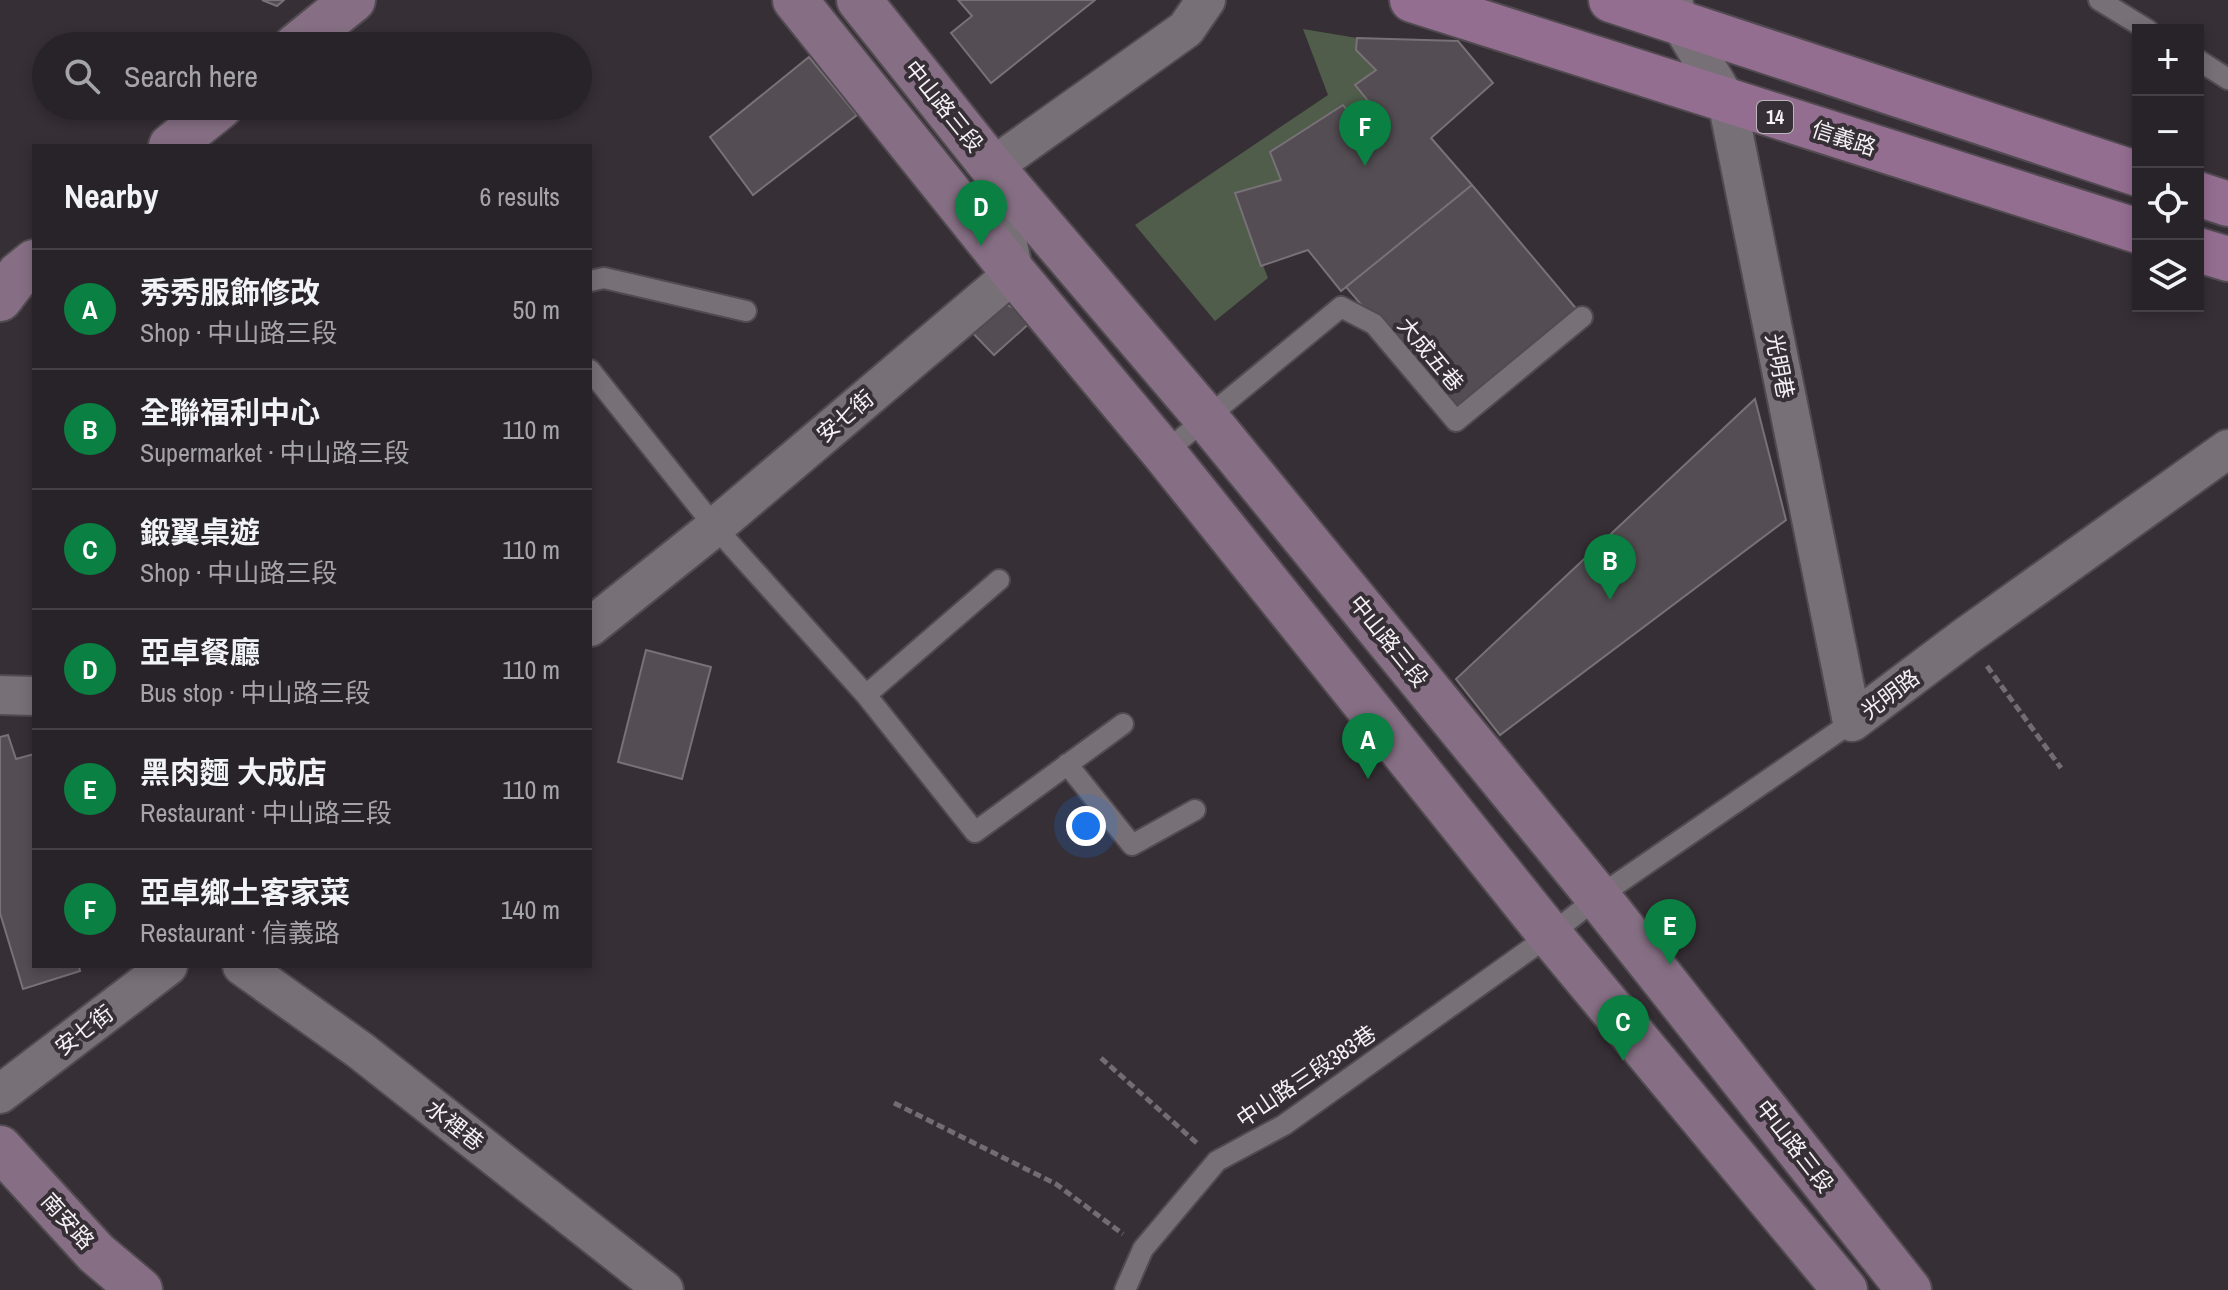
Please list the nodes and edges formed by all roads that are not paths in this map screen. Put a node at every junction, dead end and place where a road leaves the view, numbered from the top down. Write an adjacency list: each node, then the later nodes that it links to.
1 (353, 0): 10 (street)
2 (795, 0): 24 (street)
3 (859, 0): 16 (street, 中山路三段)
4 (1206, 0): 16 (street)
5 (1412, 0): 13 (main road, 信義路 / 14)
6 (1611, 0): 8 (main road)
7 (2099, 0): 9 (lane)
8 (1676, 10): 13 (street, 光明巷); 17 (main road)
9 (2138, 24)
10 (313, 32)
11 (2204, 64): 12 (lane)
12 (2228, 79)
13 (1727, 101): 20 (main road, 信義路 / 14); 39 (street, 光明巷)
14 (204, 120): 15 (street)
15 (174, 144)
16 (992, 167): 24 (street); 30 (street, 中山路三段)
17 (2132, 172)
18 (2204, 196): 19 (main road)
19 (2228, 204)
20 (2132, 229)
21 (2204, 252): 22 (main road)
22 (2228, 259)
23 (32, 264): 26 (street)
24 (1014, 273): 32 (street); 33 (street, 安七街)
25 (592, 281): 27 (lane)
26 (0, 299)
27 (746, 311)
28 (1582, 317): 30 (lane, 大成五巷)
29 (592, 373): 33 (lane)
30 (1207, 419): 32 (lane, 大成五巷); 43 (street, 中山路三段)
31 (2228, 449): 39 (street, 光明路)
32 (1164, 453): 44 (street)
33 (715, 527): 35 (street, 安七街); 37 (lane)
34 (999, 580): 37 (lane)
35 (592, 625)
36 (0, 695): 38 (street)
37 (866, 695): 41 (lane)
38 (32, 696)
39 (1852, 722): 43 (lane, 光明路)
40 (1123, 724): 41 (lane)
41 (1067, 764): 42 (lane)
42 (1195, 810)
43 (1598, 897): 44 (lane, 光明路); 53 (street, 中山路三段)
44 (1550, 935): 51 (lane, 中山路三段383巷); 52 (street)
45 (165, 968): 47 (street, 安七街)
46 (245, 968): 50 (street, 水裡巷)
47 (0, 1094)
48 (0, 1148): 49 (street, 南安路)
49 (140, 1290)
50 (664, 1290)
51 (1125, 1290)
52 (1845, 1290)
53 (1909, 1290)

